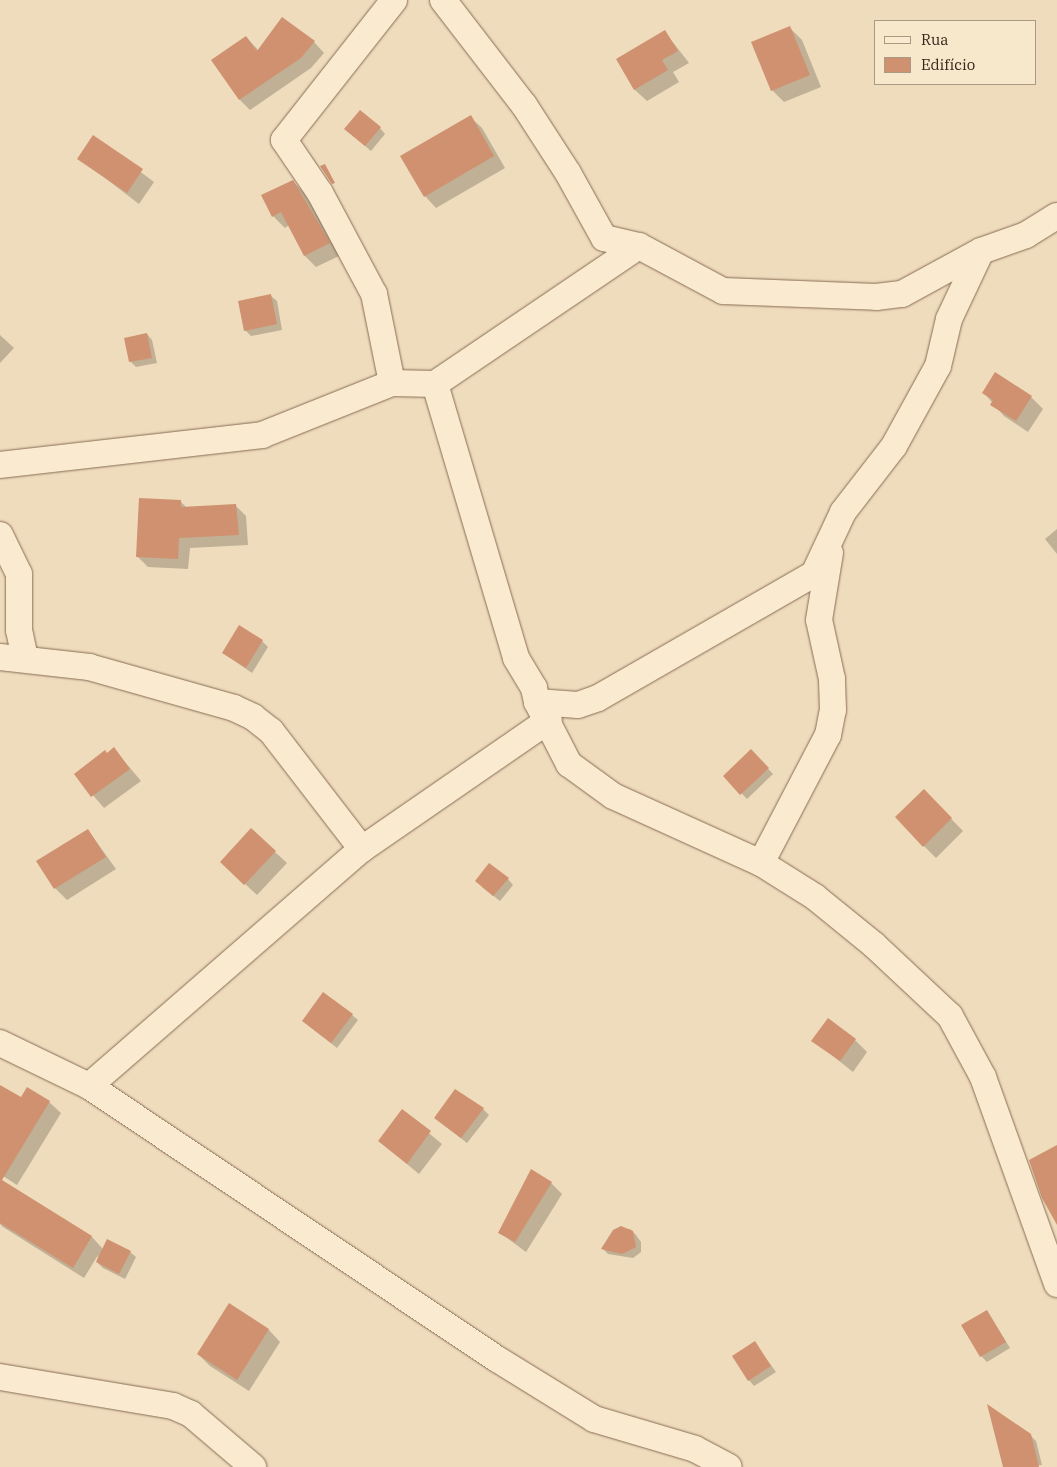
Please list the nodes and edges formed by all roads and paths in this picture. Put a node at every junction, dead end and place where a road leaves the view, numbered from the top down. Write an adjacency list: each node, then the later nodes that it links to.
1 (394, 0): 6 (street)
2 (444, 0): 4 (street)
3 (1057, 216): 5 (street)
4 (639, 246): 5 (street); 7 (street)
5 (981, 251): 10 (street)
6 (392, 383): 7 (street); 8 (street)
7 (435, 384): 12 (street)
8 (0, 465)
9 (0, 535): 11 (street)
10 (832, 535): 12 (street); 14 (street)
11 (12, 658): 13 (street)
12 (543, 711): 13 (street); 14 (street)
13 (362, 849): 16 (street)
14 (761, 863): 17 (street)
15 (0, 1043): 16 (street)
16 (89, 1086): 20 (street)
17 (1057, 1284)
18 (0, 1377): 19 (street)
19 (253, 1467)
20 (729, 1467)

